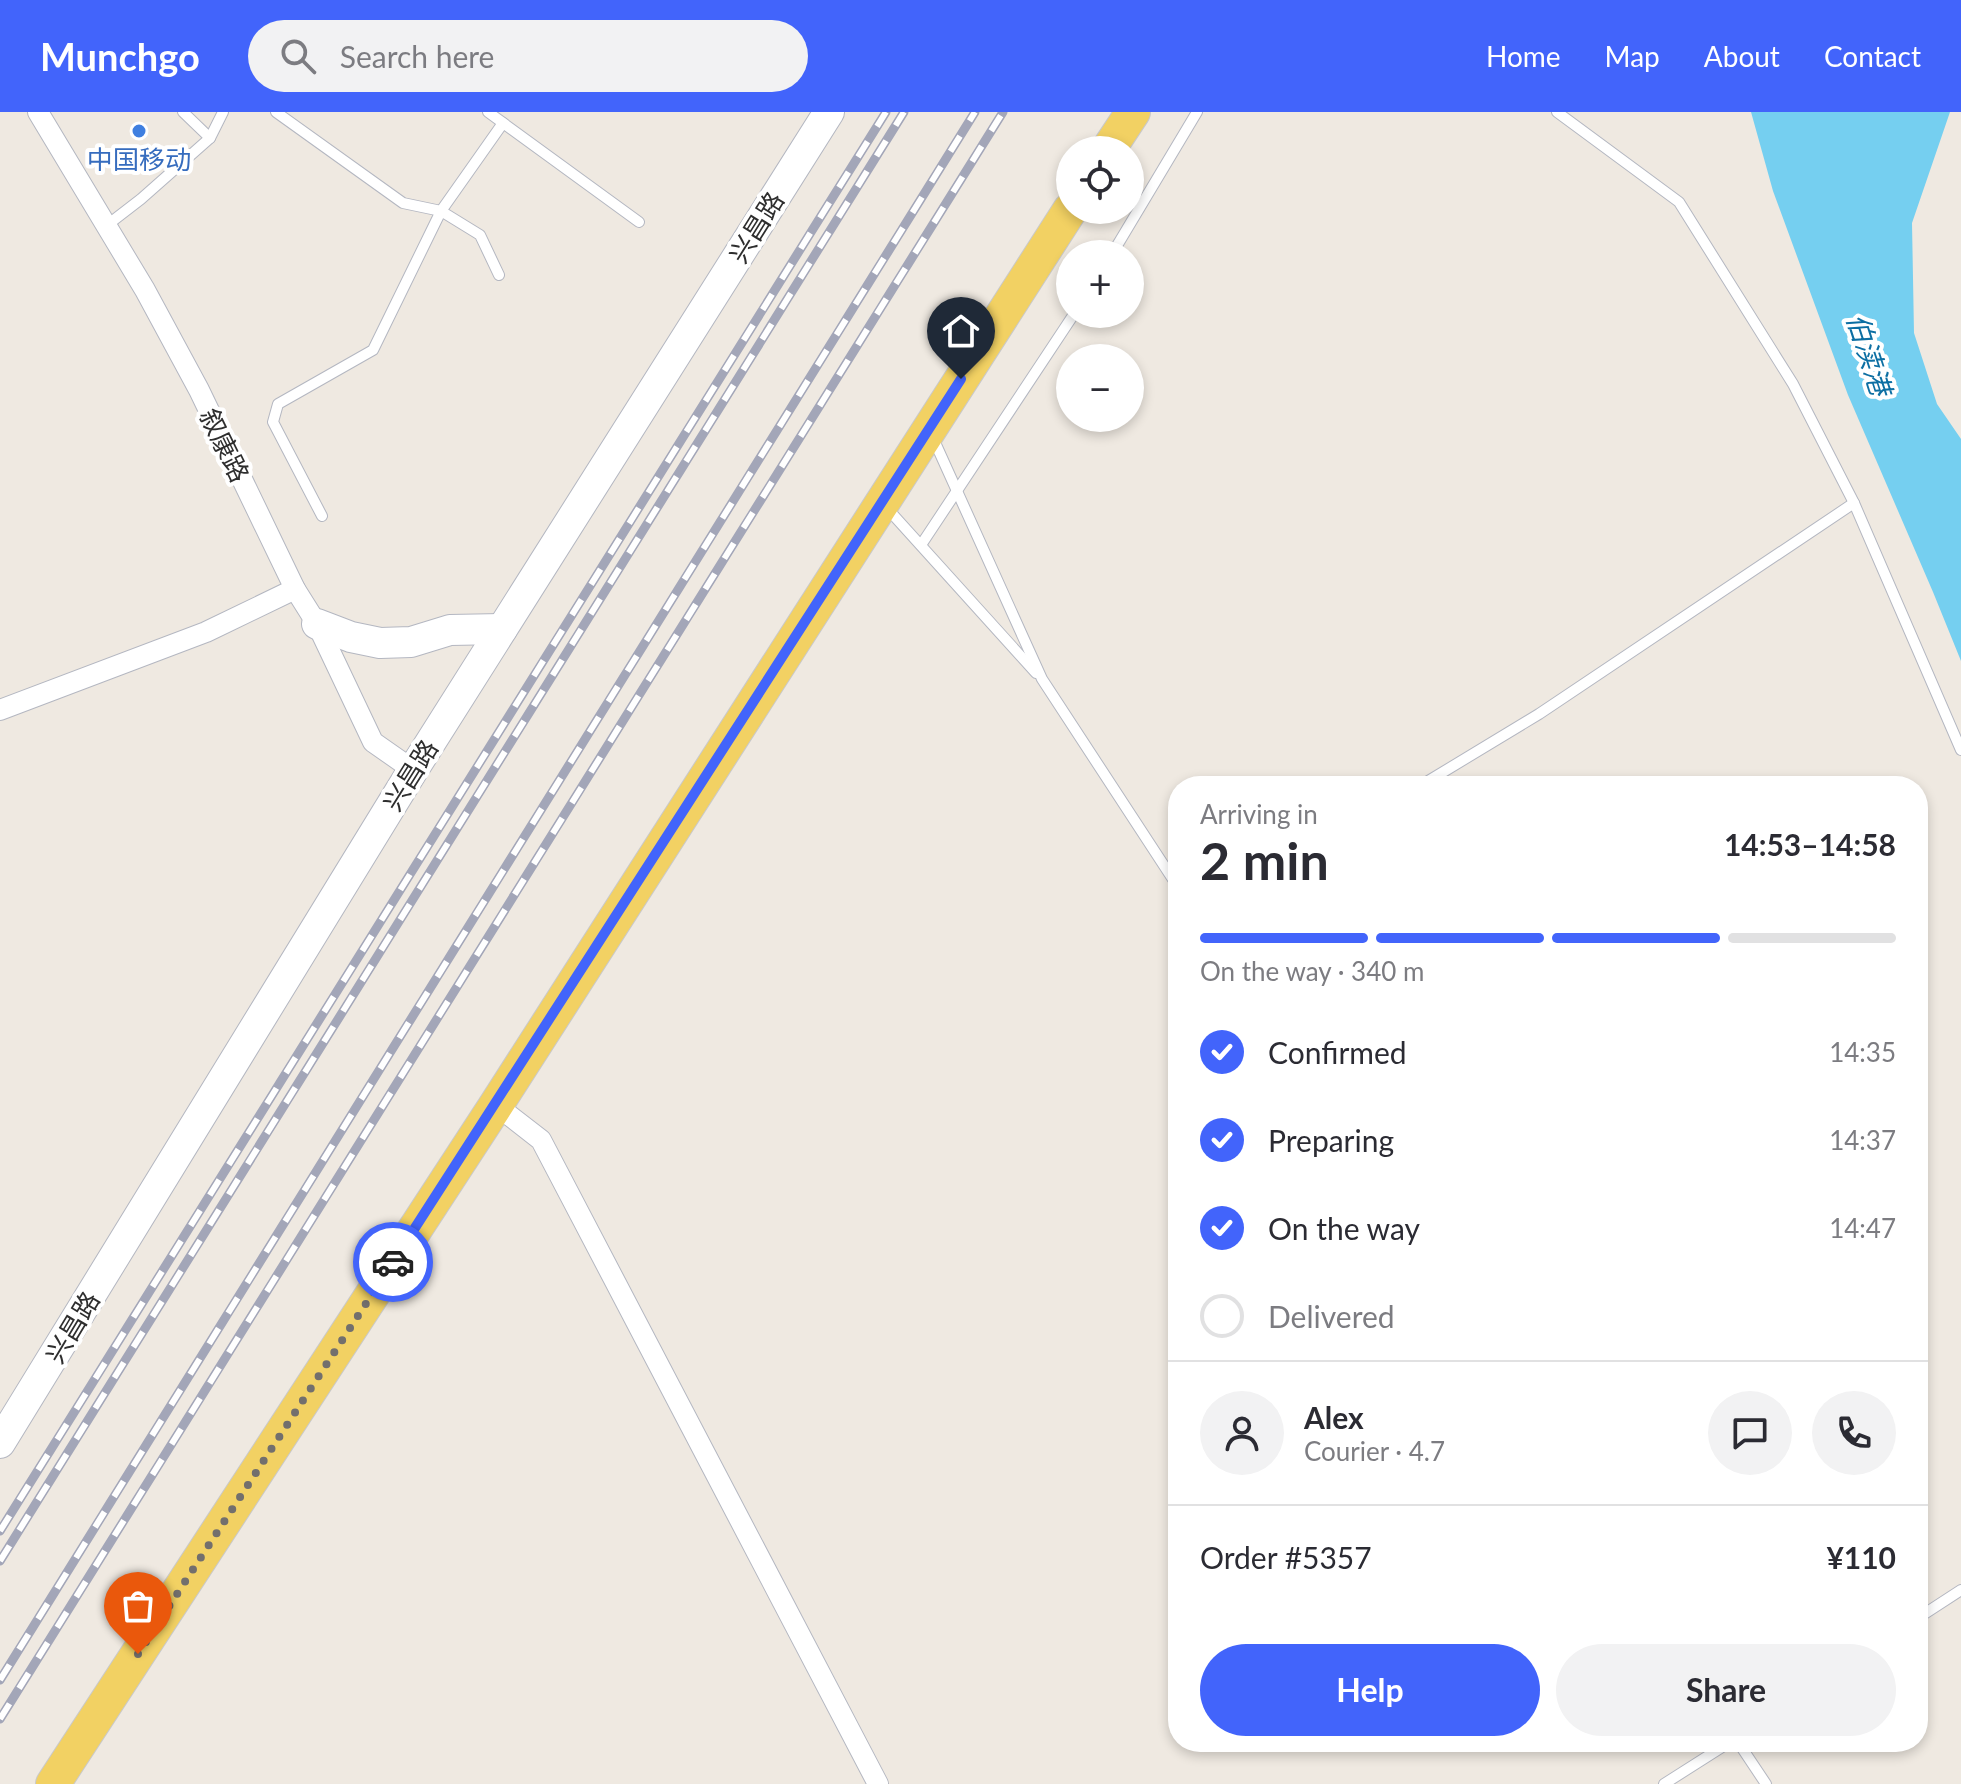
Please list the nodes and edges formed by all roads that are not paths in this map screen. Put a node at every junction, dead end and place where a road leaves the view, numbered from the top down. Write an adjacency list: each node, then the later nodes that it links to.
1 (38, 112): 16 (street, 叙康路)
2 (183, 112): 12 (lane)
3 (223, 112): 12 (lane)
4 (276, 112): 13 (lane)
5 (488, 112): 10 (lane)
6 (829, 112): 28 (main road, 兴昌路)
7 (1133, 112): 11 (main road)
8 (1197, 112): 17 (lane)
9 (1557, 112): 23 (lane)
10 (503, 123): 13 (lane); 14 (lane)
11 (1117, 136)
12 (210, 138): 16 (lane)
13 (441, 211): 18 (lane); 24 (lane)
14 (639, 222)
15 (1061, 224): 20 (main road)
16 (106, 226): 26 (street, 叙康路)
17 (1120, 240)
18 (499, 275)
19 (1065, 328): 21 (lane)
20 (929, 429): 21 (lane); 22 (main road)
21 (957, 490): 25 (lane); 29 (lane)
22 (882, 502): 25 (lane); 35 (main road)
23 (1854, 503): 31 (lane); 33 (lane)
24 (322, 516)
25 (921, 545): 29 (lane)
26 (295, 589): 27 (street, 叙康路); 30 (street)
27 (317, 624): 28 (main road); 32 (street, 叙康路)
28 (502, 629): 32 (main road, 兴昌路)
29 (1042, 679): 34 (lane)
30 (0, 710)
31 (1961, 750)
32 (413, 770): 36 (main road, 兴昌路)
33 (1437, 776)
34 (1168, 872)
35 (496, 1105): 41 (main road); 42 (street)
36 (5, 1424)
37 (1961, 1590): 38 (lane)
38 (1928, 1611)
39 (1714, 1752): 43 (lane)
40 (1745, 1752): 44 (lane)
41 (53, 1784)
42 (878, 1784)
43 (1664, 1784)
44 (1766, 1784)

